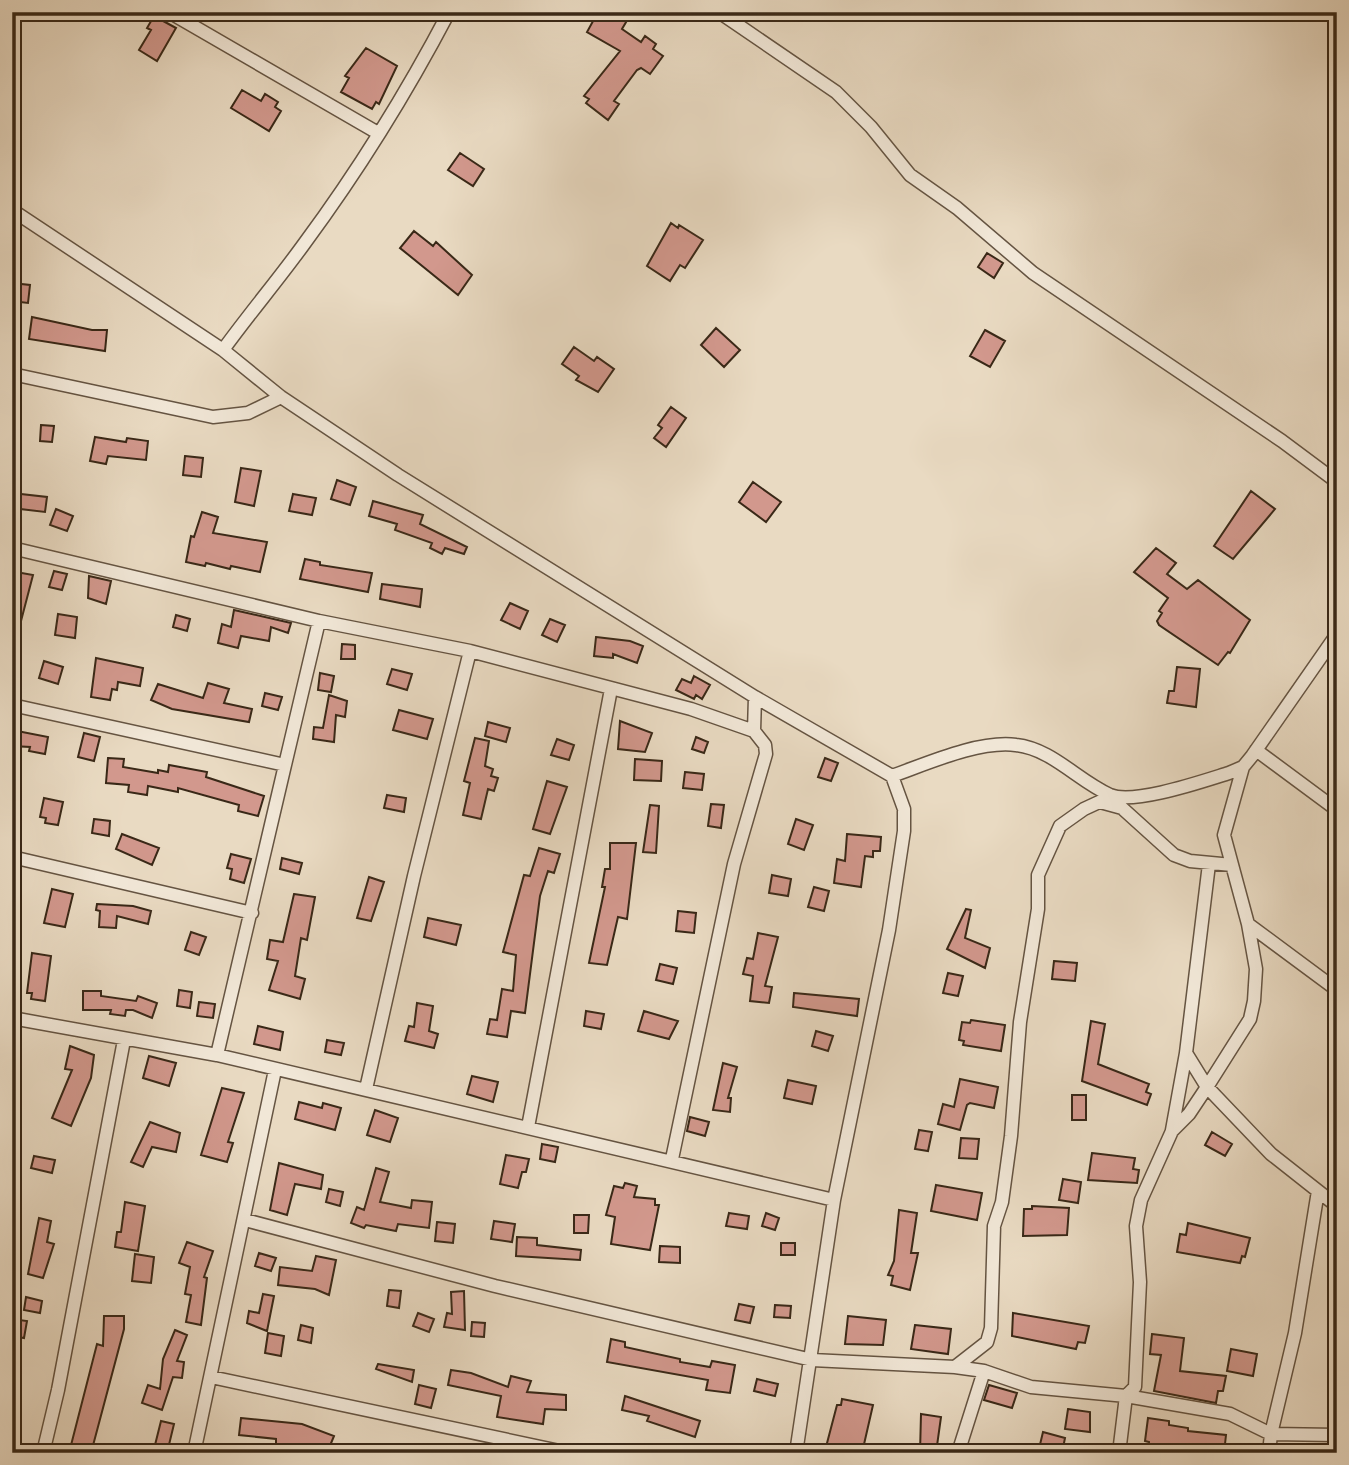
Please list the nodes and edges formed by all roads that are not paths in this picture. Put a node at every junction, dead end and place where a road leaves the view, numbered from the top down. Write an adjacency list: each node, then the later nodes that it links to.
1 (169, 12): 4 (street)
2 (449, 12): 4 (street)
3 (719, 12): 9 (street)
4 (378, 133): 6 (street)
5 (12, 210): 6 (street)
6 (223, 350): 8 (street)
7 (12, 374): 8 (street)
8 (281, 397): 15 (street)
9 (1337, 482)
10 (12, 548): 11 (street)
11 (319, 621): 13 (street); 19 (street)
12 (1337, 634): 18 (street)
13 (470, 651): 14 (street); 37 (street)
14 (611, 689): 17 (street); 38 (street)
15 (755, 698): 17 (street); 21 (street)
16 (12, 705): 19 (street)
17 (754, 731): 40 (street)
18 (1256, 750): 20 (street); 24 (street)
19 (285, 765): 28 (street)
20 (1243, 767): 22 (street); 27 (street)
21 (892, 776): 22 (street); 42 (street)
22 (1112, 796): 23 (street)
23 (1100, 802): 26 (street); 46 (street)
24 (1337, 810)
25 (12, 857): 28 (street)
26 (1209, 864): 27 (street); 33 (street)
27 (1232, 865): 29 (street)
28 (252, 913): 34 (street)
29 (1248, 924): 30 (street); 36 (street)
30 (1337, 990)
31 (12, 1018): 32 (street)
32 (124, 1040): 34 (street); 52 (street)
33 (1186, 1053): 36 (street); 39 (street)
34 (217, 1055): 35 (street)
35 (275, 1070): 37 (street); 44 (street)
36 (1207, 1087): 39 (street); 41 (street)
37 (366, 1089): 38 (street)
38 (528, 1127): 40 (street)
39 (1172, 1131): 49 (street)
40 (672, 1159): 42 (street)
41 (1318, 1191): 43 (street); 50 (street)
42 (834, 1200): 45 (street)
43 (1337, 1206)
44 (246, 1220): 45 (street); 48 (street)
45 (812, 1360): 46 (street); 55 (street)
46 (955, 1367): 47 (street)
47 (984, 1371): 49 (street); 56 (street)
48 (211, 1377): 53 (street); 54 (street)
49 (1126, 1396): 50 (street); 57 (street)
50 (1271, 1434): 51 (street); 58 (street)
51 (1337, 1435)
52 (43, 1453)
53 (194, 1453)
54 (569, 1453)
55 (796, 1453)
56 (958, 1453)
57 (1119, 1453)
58 (1269, 1453)

